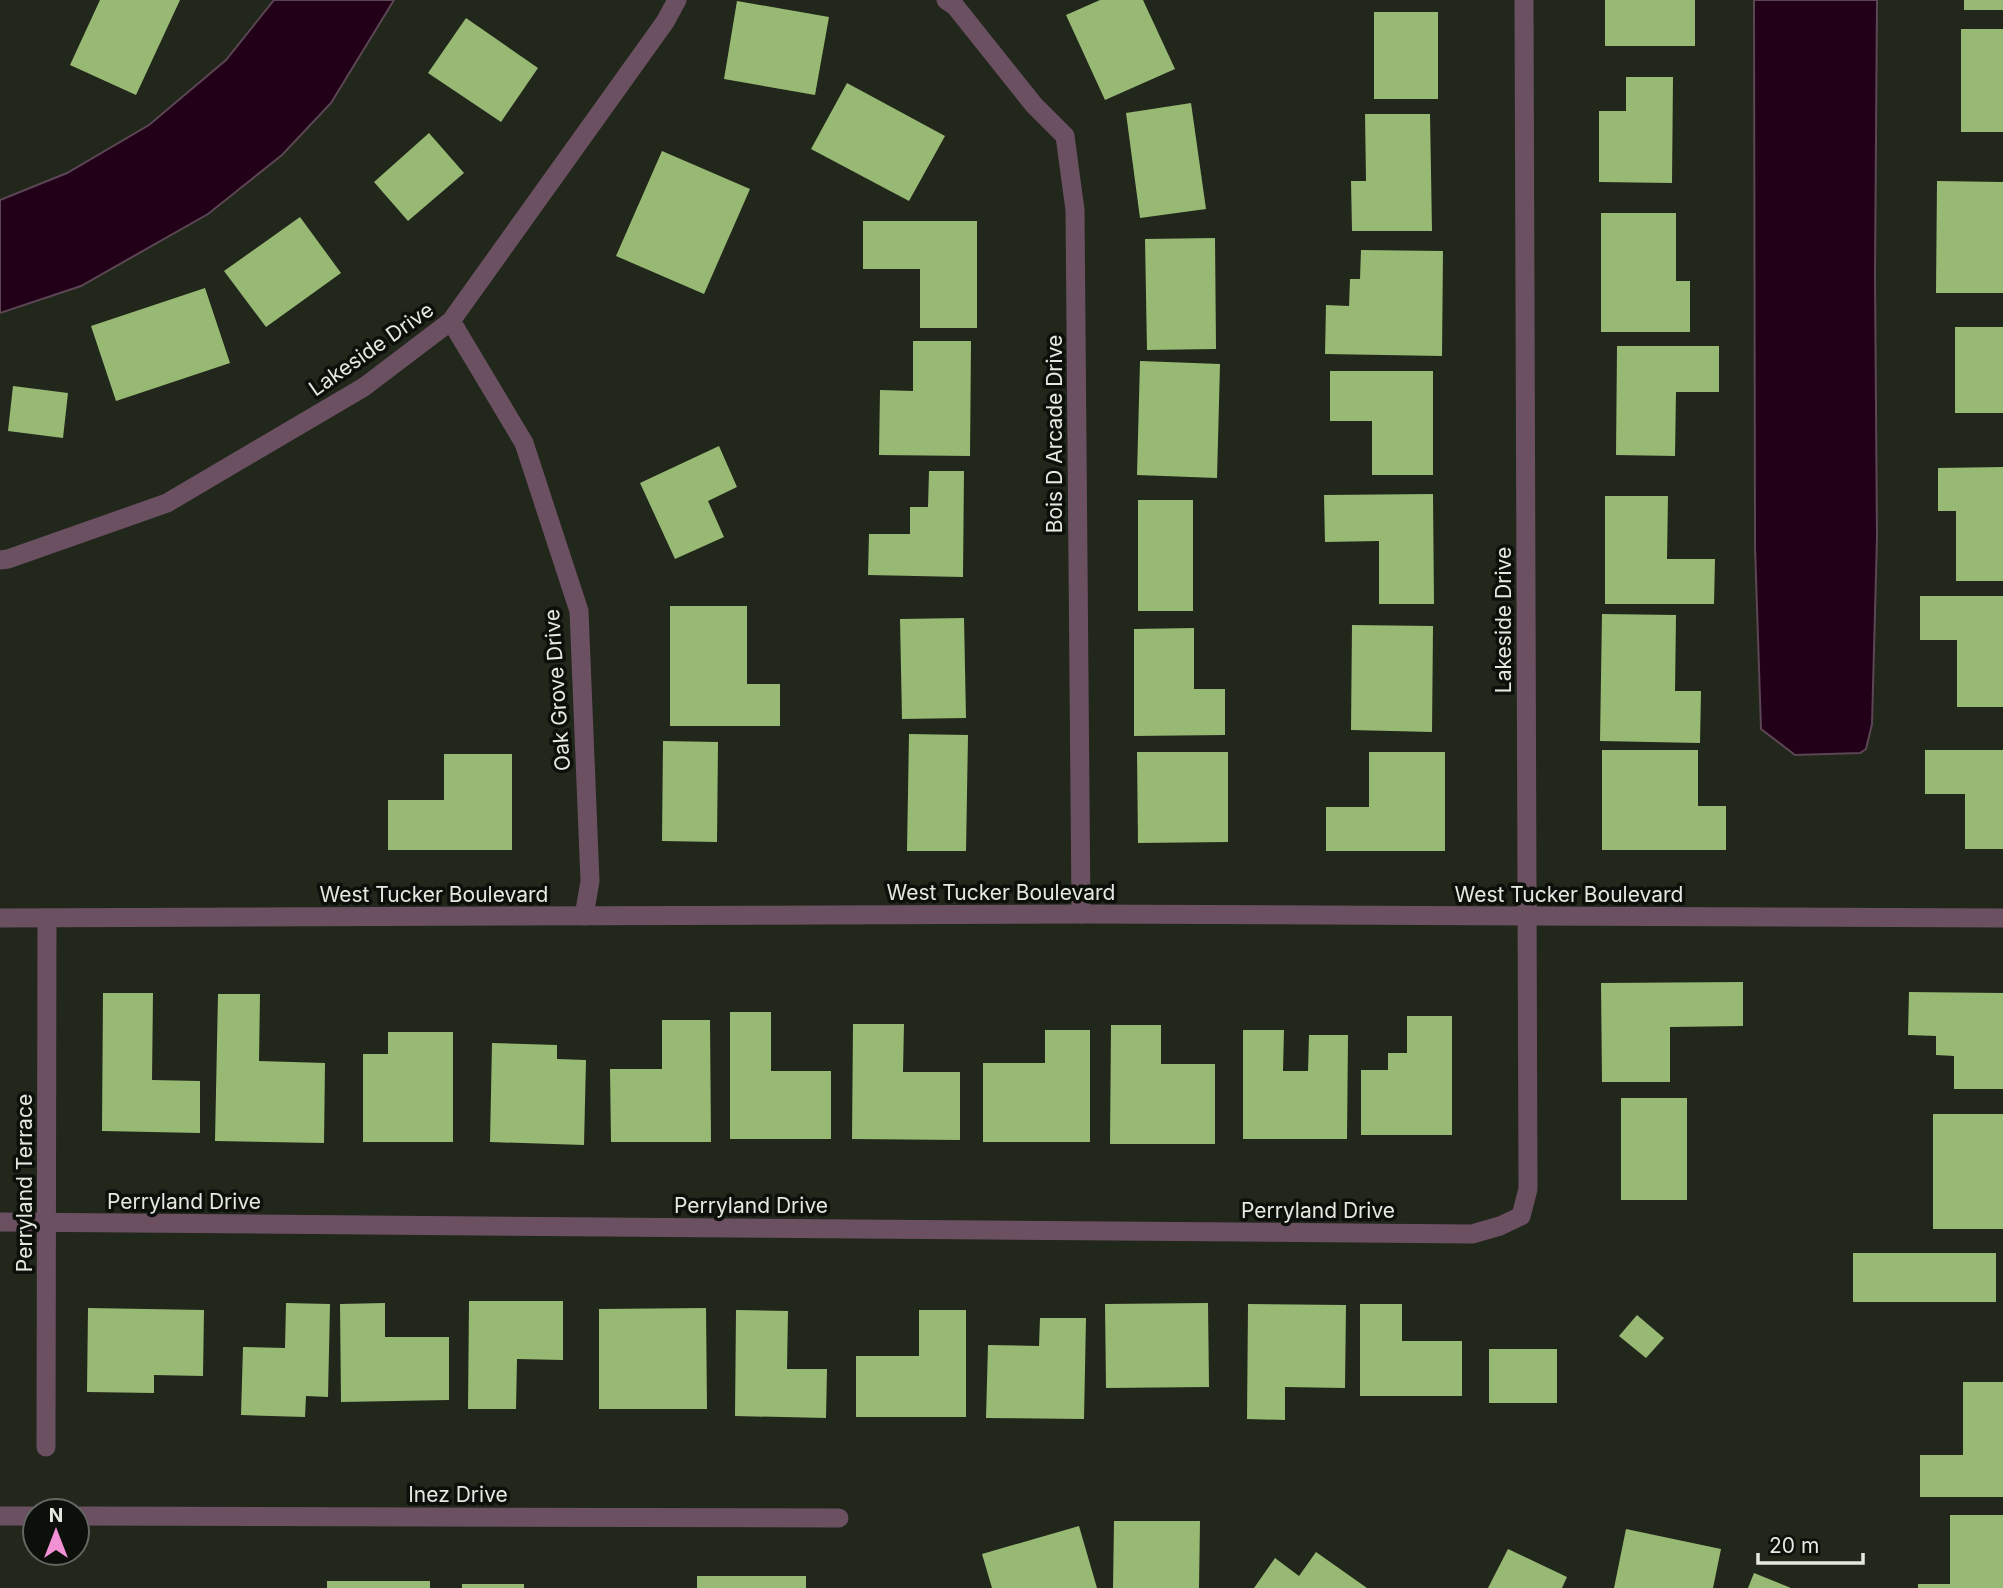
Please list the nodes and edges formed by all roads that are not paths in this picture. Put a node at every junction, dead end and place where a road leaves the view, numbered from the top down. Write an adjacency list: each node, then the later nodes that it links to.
1 (677, 0): 4 (street, Lakeside Drive)
2 (946, 0): 6 (street, Bois D Arcade Drive)
3 (1524, 0): 8 (street, Lakeside Drive)
4 (451, 321): 5 (street, Lakeside Drive); 7 (street, Oak Grove Drive)
5 (0, 560)
6 (1081, 914): 7 (street, West Tucker Boulevard); 8 (street, West Tucker Boulevard)
7 (584, 916): 10 (street, West Tucker Boulevard)
8 (1527, 917): 11 (street, West Tucker Boulevard); 14 (street, Lakeside Drive)
9 (0, 918): 10 (street, West Tucker Boulevard)
10 (47, 918): 13 (street, Perryland Terrace)
11 (2003, 918)
12 (0, 1222): 13 (street, Perryland Drive)
13 (46, 1222): 14 (street, Perryland Drive); 15 (street, Perryland Terrace)
14 (1500, 1226)
15 (46, 1447)
16 (0, 1516): 17 (street)
17 (21, 1516)
18 (91, 1516): 19 (street, Inez Drive)
19 (839, 1518)

